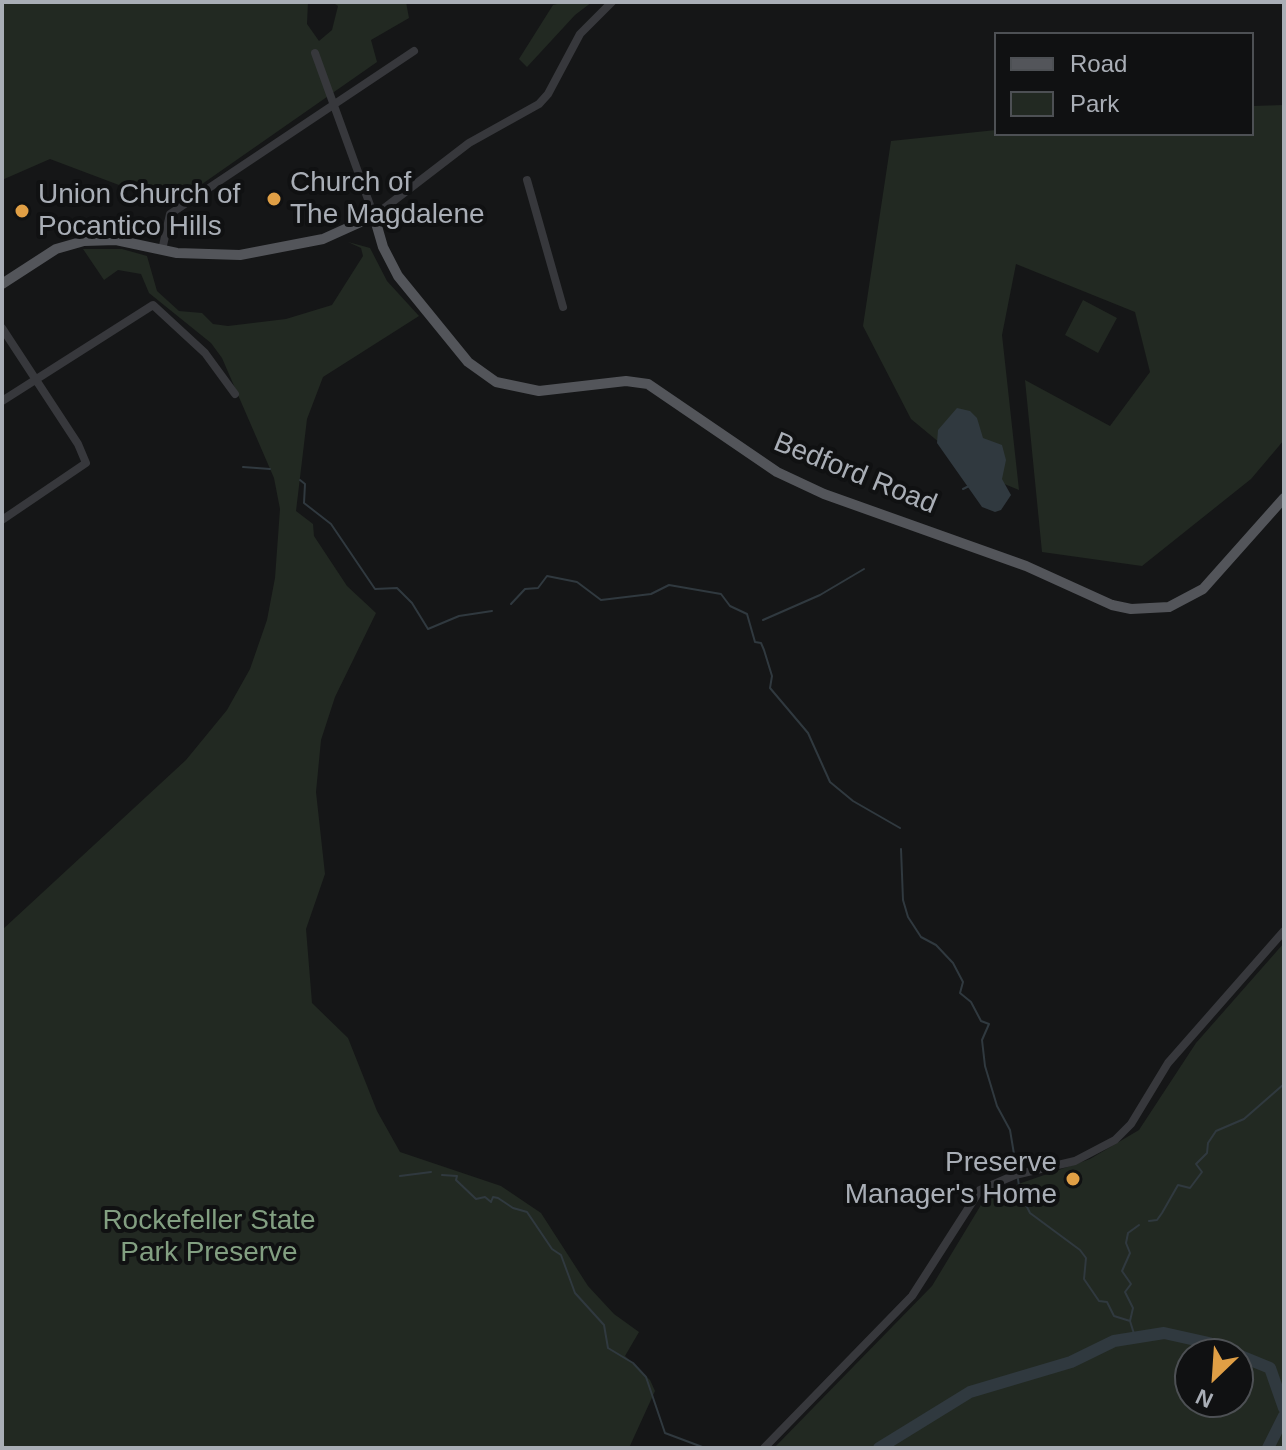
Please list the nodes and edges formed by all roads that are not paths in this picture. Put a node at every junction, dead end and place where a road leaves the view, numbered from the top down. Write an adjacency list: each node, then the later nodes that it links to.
1 (612, 2): 6 (street)
2 (414, 51): 4 (street)
3 (315, 53): 4 (street)
4 (334, 104): 6 (street); 7 (street)
5 (527, 180): 9 (street)
6 (374, 216): 7 (main road); 14 (main road, Bedford Road)
7 (162, 250): 8 (main road)
8 (2, 284)
9 (563, 307)
10 (2, 328): 11 (street)
11 (37, 379): 12 (street); 13 (street); 15 (street)
12 (235, 394)
13 (2, 401)
14 (1284, 498)
15 (2, 520)
16 (1284, 931): 17 (street)
17 (764, 1448)

